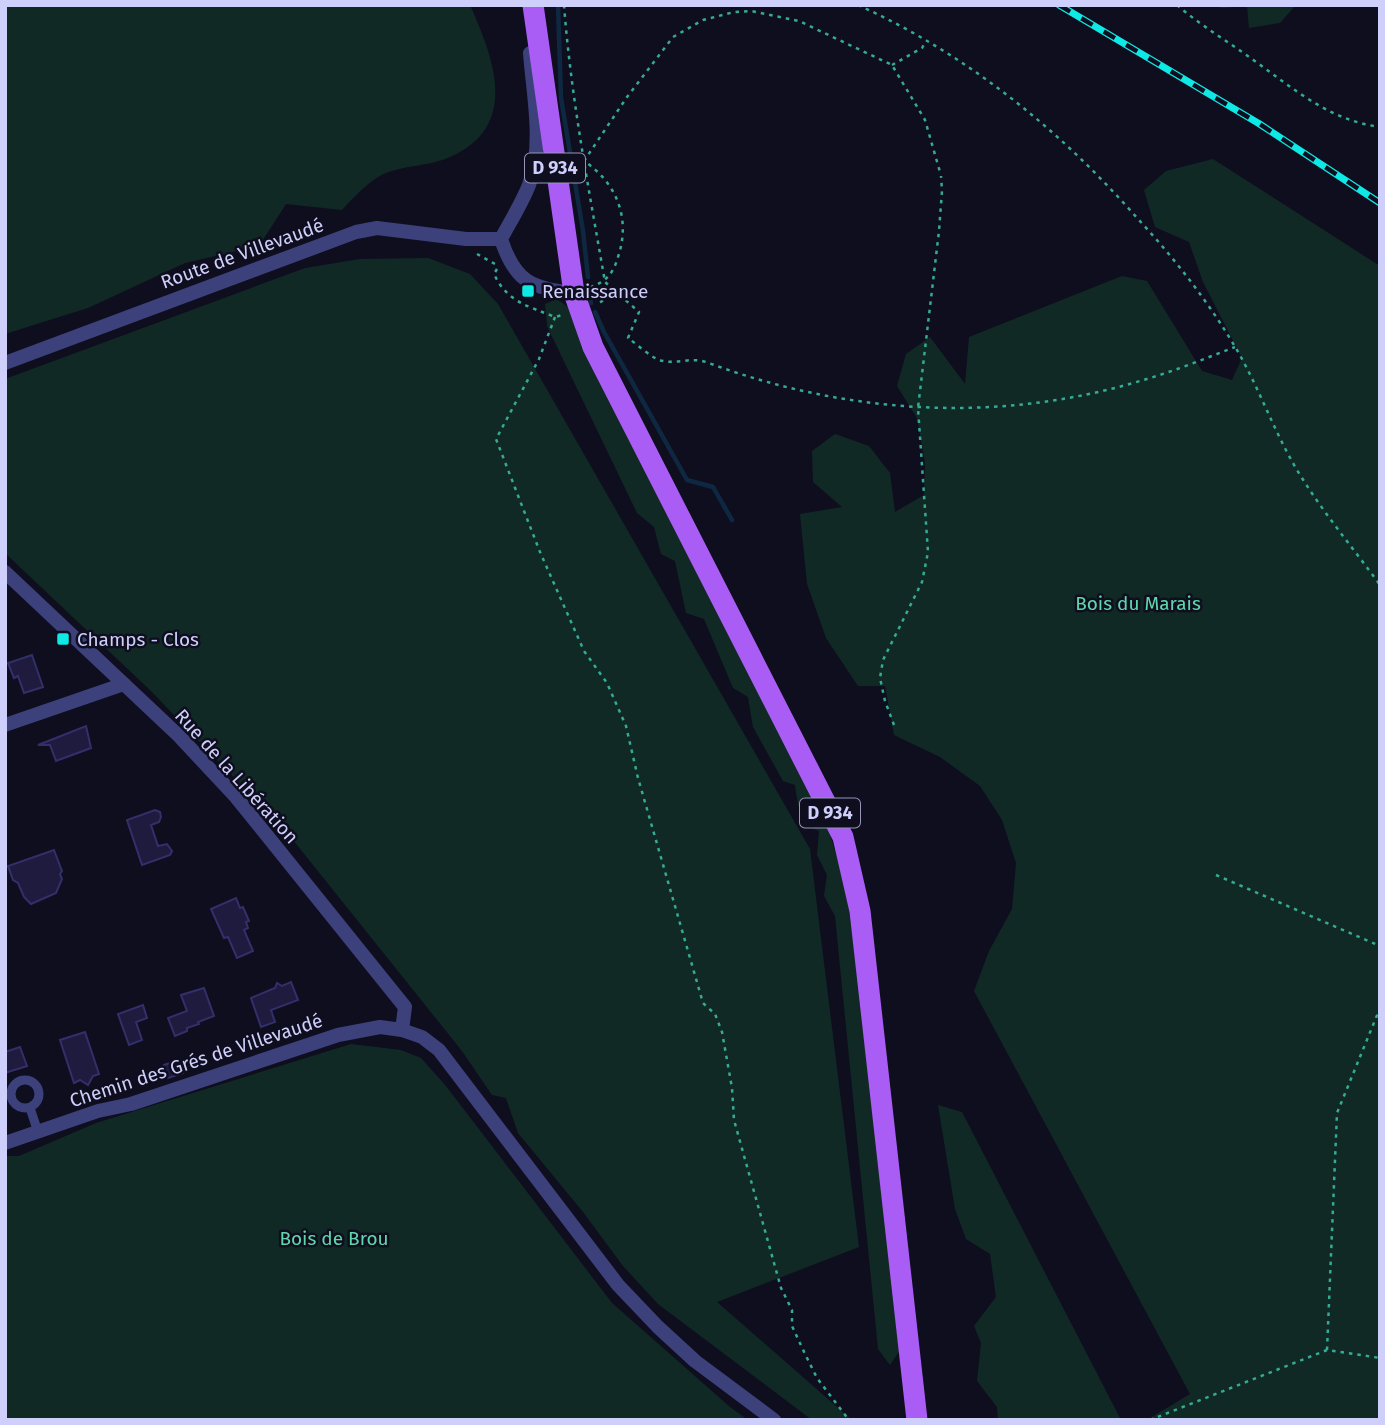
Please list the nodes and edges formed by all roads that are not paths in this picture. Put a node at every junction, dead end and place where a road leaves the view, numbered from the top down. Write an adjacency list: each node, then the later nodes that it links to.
1 (523, 5): 3 (main road, D 934)
2 (533, 5): 5 (main road, D 934)
3 (530, 53): 4 (street); 5 (main road, D 934)
4 (501, 239): 5 (street); 6 (street, Route de Villevaudé)
5 (574, 293): 14 (main road, D 934)
6 (5, 363)
7 (5, 572): 8 (street, Rue de la Libération)
8 (124, 684): 9 (street); 10 (street, Rue de la Libération)
9 (5, 725)
10 (401, 1030): 12 (street, Chemin des Grés de Villevaudé); 15 (street)
11 (30, 1108): 12 (lane)
12 (38, 1132): 13 (street, Chemin des Grés de Villevaudé)
13 (5, 1143)
14 (913, 1385): 16 (main road, D 934); 17 (main road, D 934)
15 (774, 1420)
16 (910, 1420)
17 (917, 1420)

